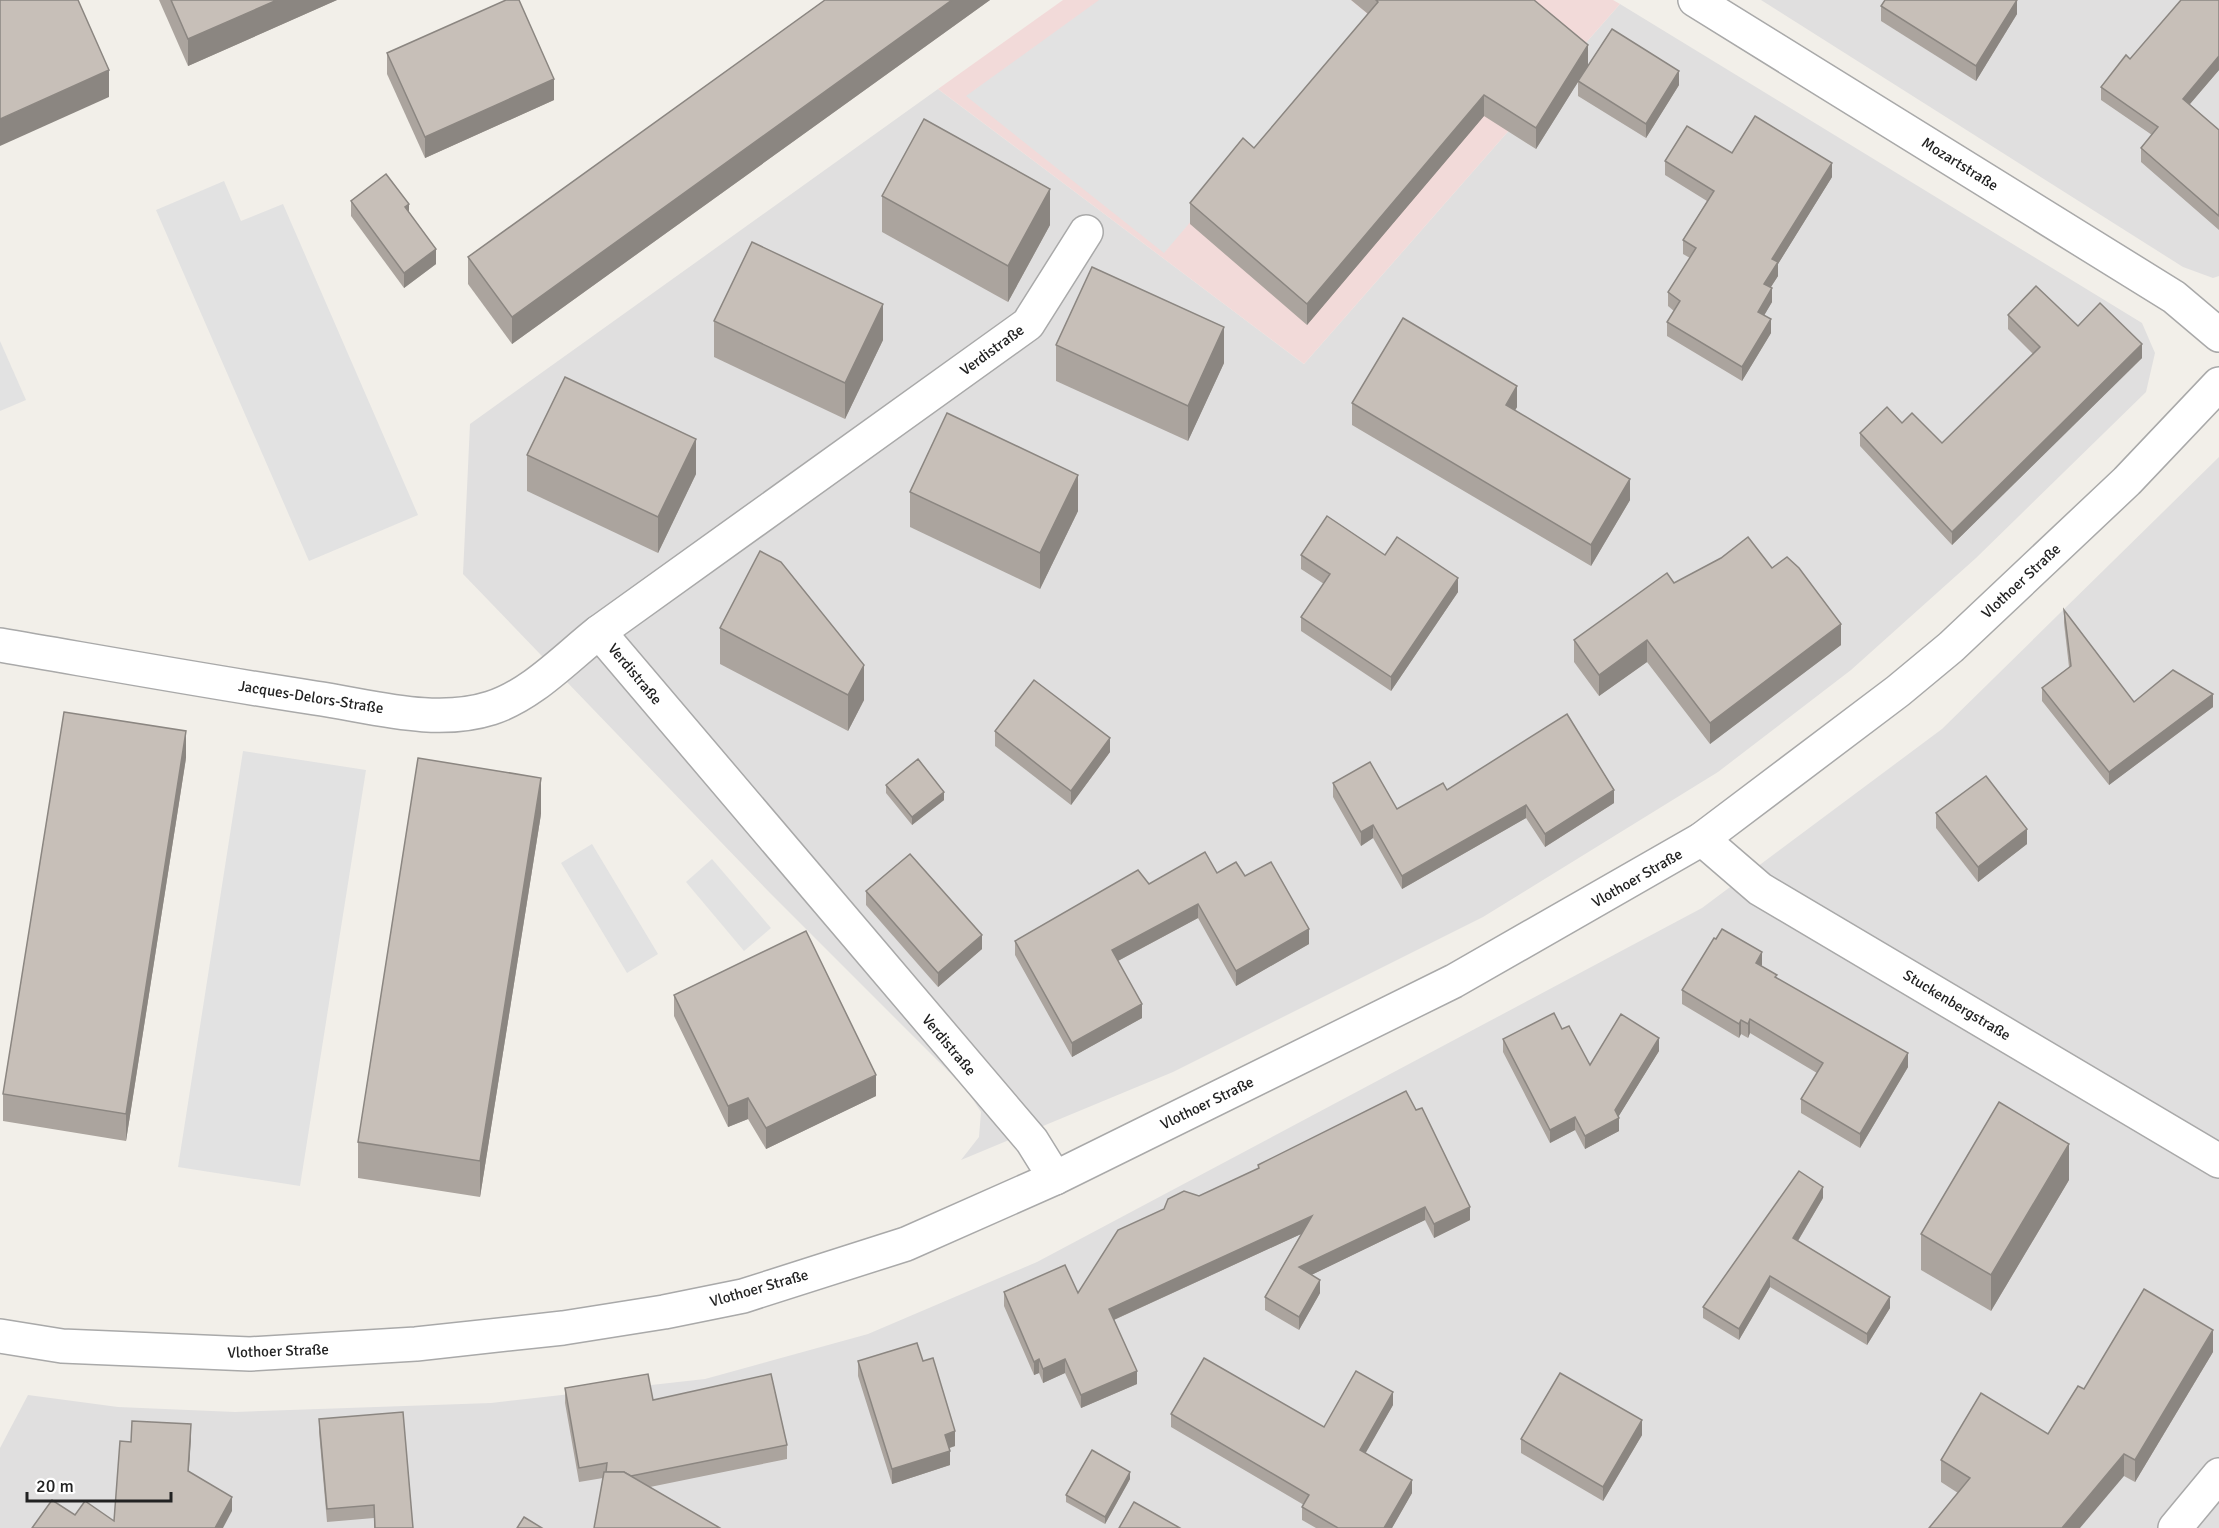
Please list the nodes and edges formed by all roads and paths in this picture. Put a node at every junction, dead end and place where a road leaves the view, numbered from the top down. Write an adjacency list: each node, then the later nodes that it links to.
1 (1695, 0): 3 (street, Mozartstraße)
2 (1086, 232): 5 (street, Verdistraße)
3 (2219, 335)
4 (2219, 384): 7 (street, Vlothoer Straße)
5 (599, 632): 6 (street, Jacques-Delors-Straße); 9 (street, Verdistraße)
6 (0, 645)
7 (1702, 839): 8 (street, Stuckenbergstraße); 9 (street, Vlothoer Straße)
8 (2219, 1161)
9 (1055, 1178): 10 (street, Vlothoer Straße)
10 (0, 1336)
11 (2219, 1475): 12 (street)
12 (2175, 1528)

